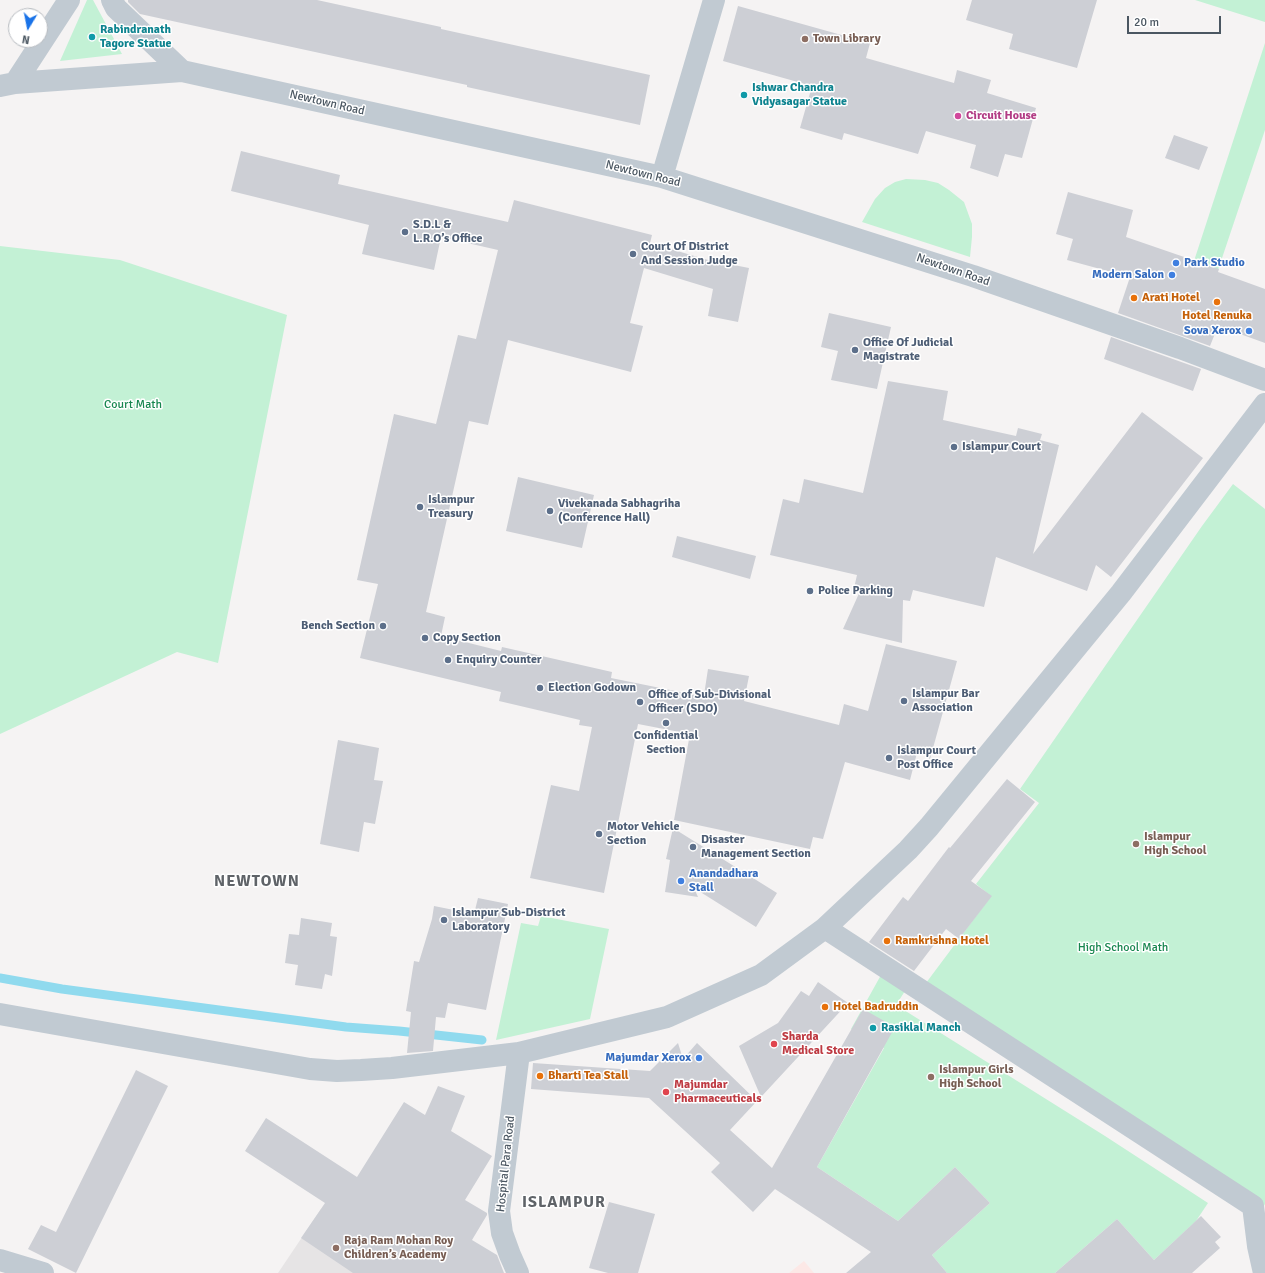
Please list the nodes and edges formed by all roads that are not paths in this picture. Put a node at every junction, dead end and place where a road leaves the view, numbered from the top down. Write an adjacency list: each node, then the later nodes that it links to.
1 (69, 0): 5 (street)
2 (112, 0): 4 (street)
3 (714, 0): 6 (street)
4 (182, 70): 5 (street, Newtown Road); 6 (street, Newtown Road)
5 (8, 84)
6 (662, 177): 7 (street, Newtown Road)
7 (1265, 380)
8 (1265, 404): 9 (street)
9 (825, 928): 11 (street); 15 (street)
10 (0, 1014): 11 (street)
11 (519, 1053): 14 (street, Hospital Para Road)
12 (0, 1260): 13 (street)
13 (43, 1273)
14 (518, 1273)
15 (1264, 1273)

